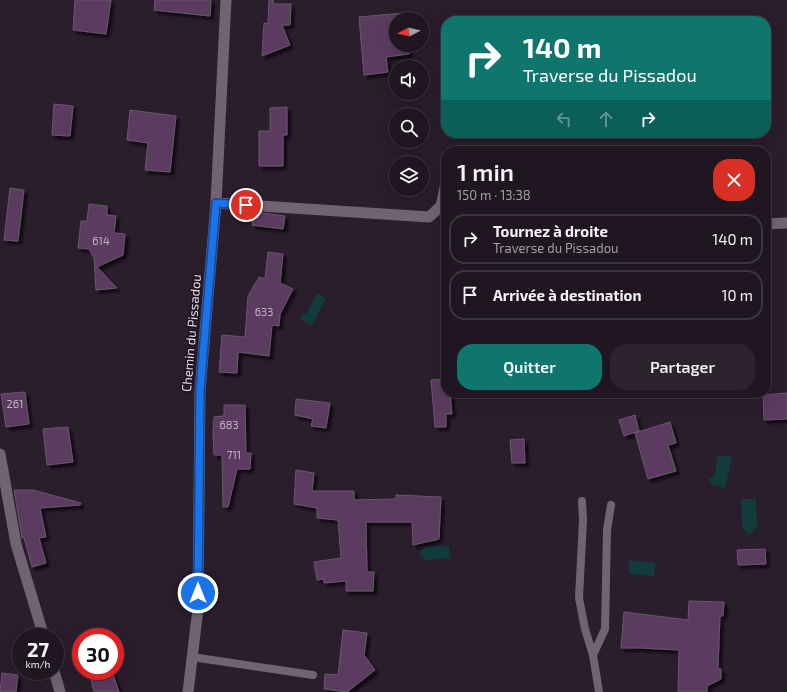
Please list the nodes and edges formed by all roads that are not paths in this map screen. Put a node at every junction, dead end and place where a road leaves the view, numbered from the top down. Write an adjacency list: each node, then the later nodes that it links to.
1 (226, 0): 2 (street, Chemin du Pissadou)
2 (216, 203): 3 (street); 11 (street, Chemin du Pissadou)
3 (441, 206)
4 (787, 223): 5 (street)
5 (771, 224)
6 (0, 454): 9 (street)
7 (582, 501): 10 (lane)
8 (611, 505): 10 (lane)
9 (41, 628)
10 (593, 655): 16 (lane)
11 (192, 657): 12 (lane); 15 (street, Chemin du Pissadou)
12 (313, 675)
13 (57, 680): 14 (street)
14 (60, 692)
15 (188, 692)
16 (599, 692)

